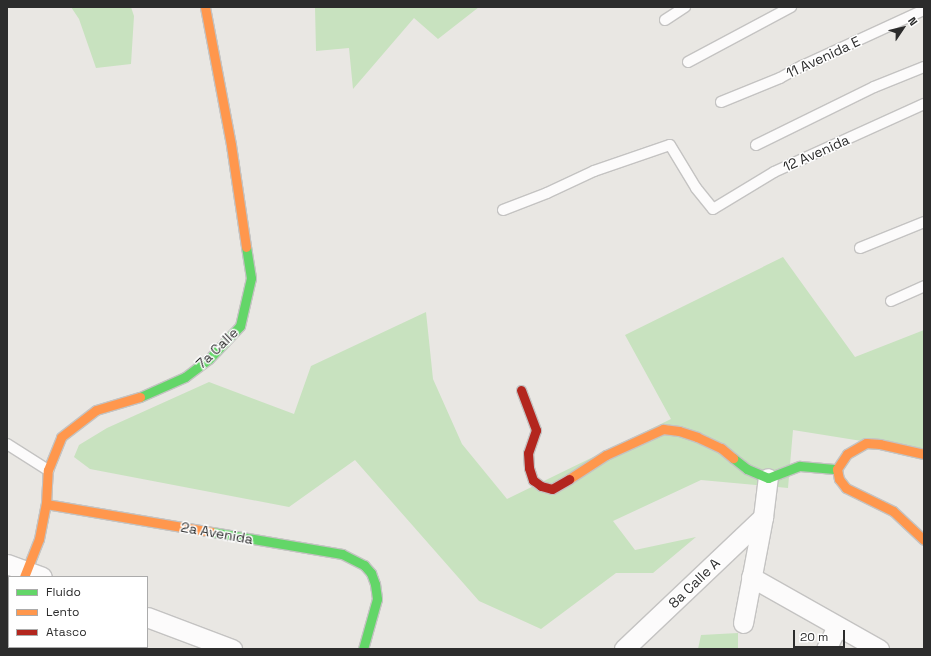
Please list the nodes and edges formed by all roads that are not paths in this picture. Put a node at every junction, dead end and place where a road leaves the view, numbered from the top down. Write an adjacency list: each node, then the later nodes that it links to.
1 (685, 7): 5 (lane)
2 (791, 7): 6 (lane)
3 (206, 9): 20 (street, 7a Calle)
4 (924, 10): 8 (lane, 11 Avenida E)
5 (665, 20)
6 (688, 62)
7 (924, 67): 10 (lane)
8 (721, 102)
9 (924, 104): 11 (lane, 12 Avenida)
10 (756, 145)
11 (503, 210)
12 (924, 222): 13 (lane)
13 (860, 248)
14 (924, 286): 15 (lane)
15 (891, 301)
16 (521, 390): 21 (street)
17 (7, 444): 20 (lane)
18 (924, 454): 19 (street)
19 (837, 469): 21 (street); 24 (street)
20 (48, 470): 22 (street, 7a Calle)
21 (768, 478): 23 (street)
22 (46, 504): 26 (street, 7a Calle); 31 (street, 2a Avenida)
23 (763, 517): 27 (street); 33 (street, 8a Calle A)
24 (924, 540)
25 (7, 564): 26 (street)
26 (31, 575)
27 (751, 577): 29 (street); 30 (street)
28 (148, 617): 32 (street)
29 (743, 623)
30 (837, 626): 34 (street); 35 (street)
31 (367, 648)
32 (232, 649)
33 (624, 649)
34 (826, 649)
35 (879, 649)

